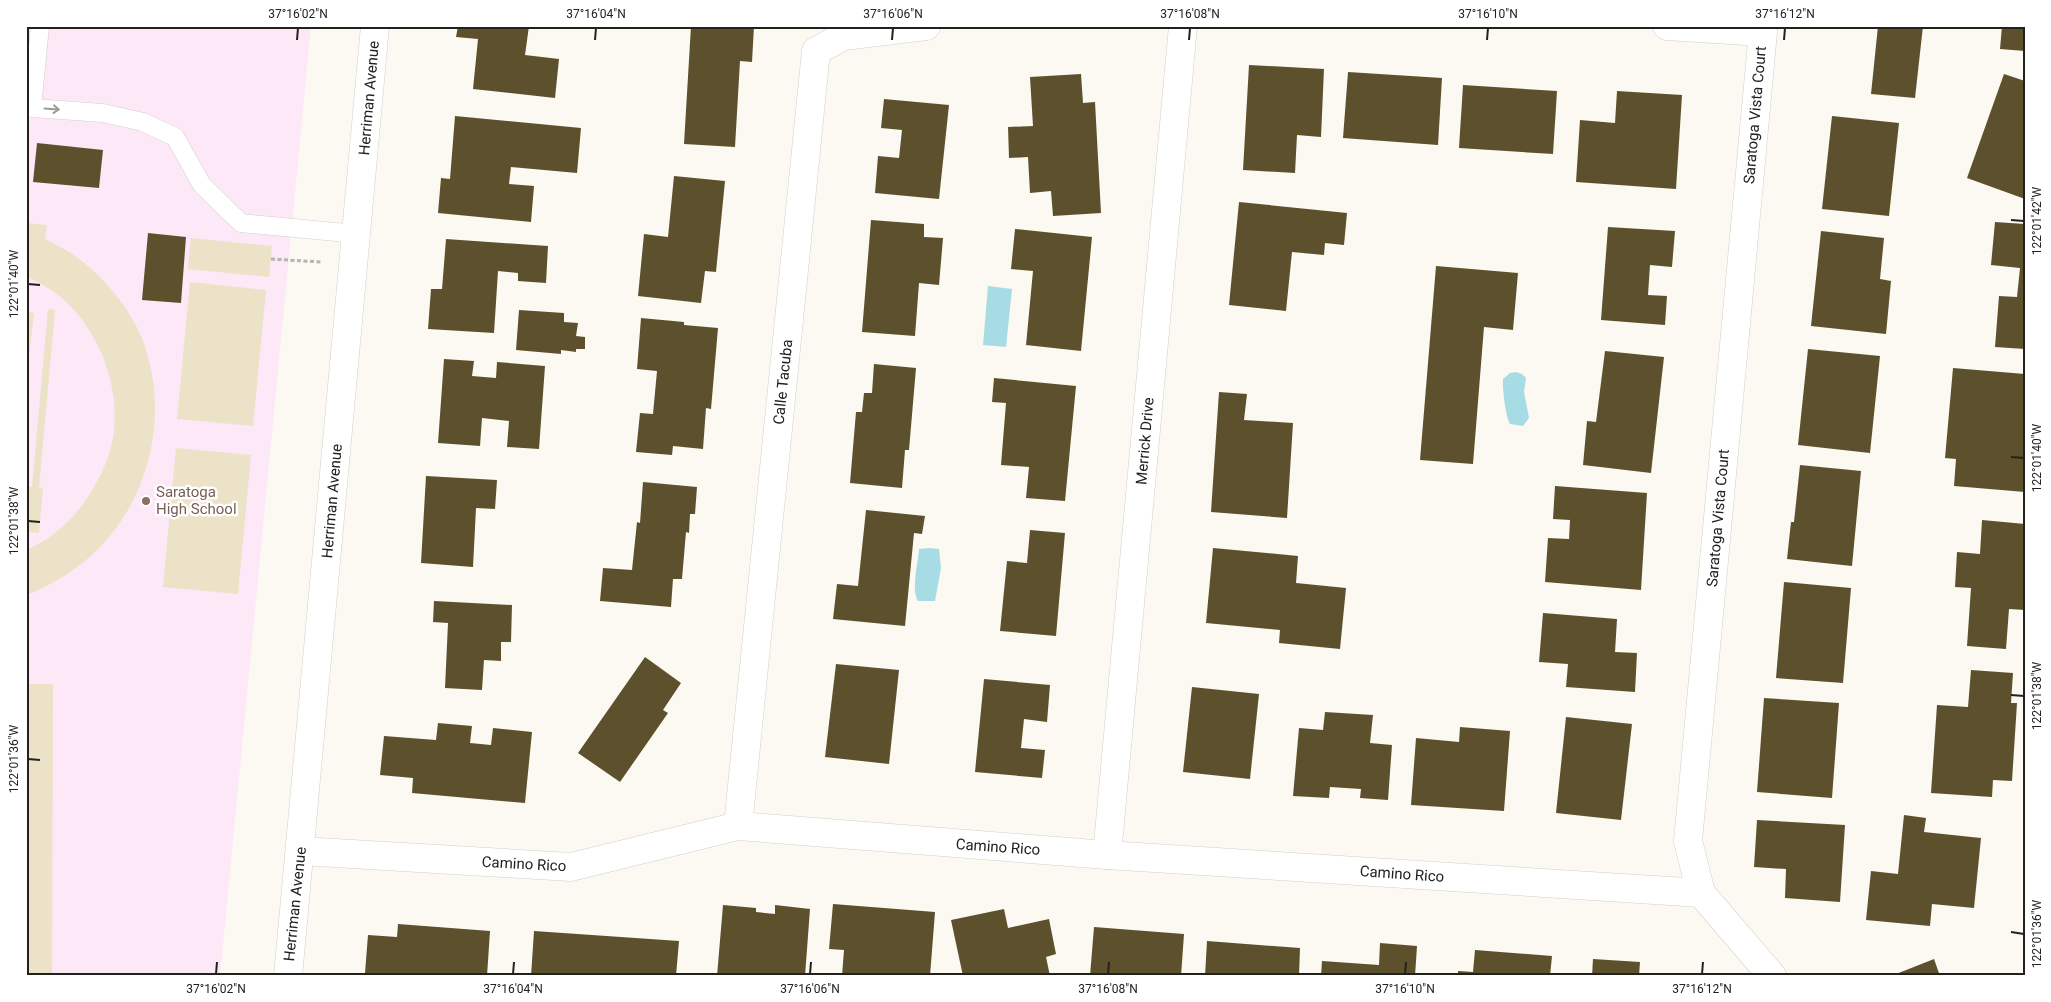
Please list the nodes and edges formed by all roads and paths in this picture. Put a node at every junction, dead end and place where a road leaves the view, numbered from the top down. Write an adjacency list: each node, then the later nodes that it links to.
1 (40, 26): 6 (lane, one-way to 6)
2 (376, 26): 6 (street, Herriman Avenue)
3 (926, 26): 9 (street, Calle Tacuba)
4 (1183, 26): 11 (street, Merrick Drive)
5 (1667, 26): 12 (street, Saratoga Vista Court)
6 (357, 234): 10 (street, Herriman Avenue)
7 (271, 259): 8 (path)
8 (322, 262)
9 (738, 826): 10 (street, Camino Rico); 11 (street, Camino Rico)
10 (301, 851): 13 (street, Herriman Avenue)
11 (1107, 855): 12 (street, Camino Rico)
12 (1701, 893): 14 (street, Saratoga Vista Court)
13 (288, 976)
14 (1772, 976)

